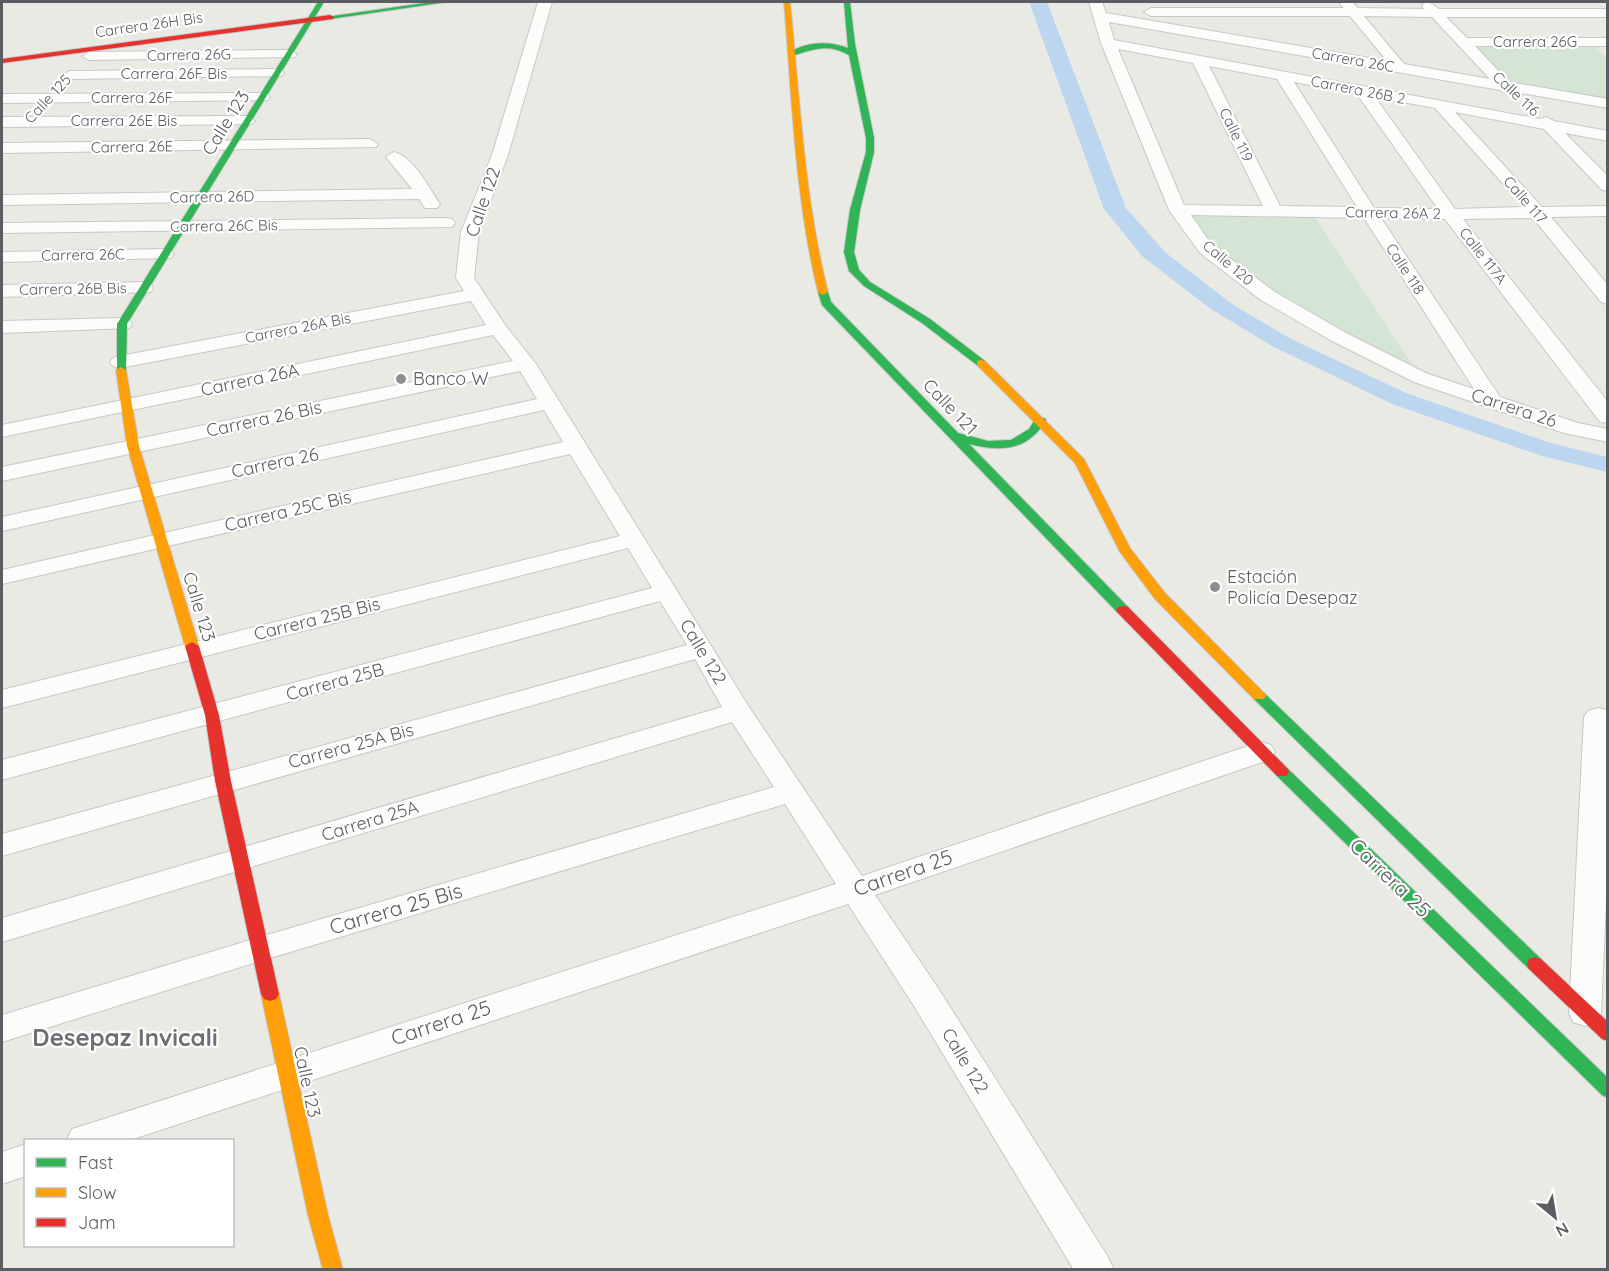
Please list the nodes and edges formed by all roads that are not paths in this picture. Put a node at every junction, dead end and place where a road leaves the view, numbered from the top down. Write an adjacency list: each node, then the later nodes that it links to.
1 (321, 2): 11 (main road, Calle 123)
2 (444, 2): 11 (main road, Carrera 26H Bis)
3 (545, 2): 56 (street, Calle 122)
4 (787, 2): 20 (main road, Calle 121)
5 (847, 2): 18 (main road)
6 (1425, 2): 9 (street, Calle 116)
7 (1350, 7): 9 (street); 12 (street); 23 (street)
8 (1098, 10): 12 (street); 15 (street, Calle 120); 16 (street, Carrera 26C)
9 (1436, 13): 10 (street); 13 (street, Calle 116)
10 (1608, 13)
11 (311, 19): 17 (main road, Carrera 26H Bis); 19 (main road, Calle 123)
12 (1281, 22): 16 (street)
13 (1463, 42): 14 (street, Carrera 26G); 27 (street, Calle 116)
14 (1608, 42)
15 (1108, 43): 21 (street, Carrera 26B 2); 47 (street, Calle 120)
16 (1301, 51): 23 (street, Carrera 26C)
17 (93, 52): 19 (street, Carrera 26G); 22 (main road, Carrera 26H Bis); 25 (street, Calle 125)
18 (852, 53): 20 (main road); 73 (main road)
19 (290, 54): 24 (main road, Calle 123)
20 (792, 54): 75 (main road, Calle 121)
21 (1199, 60): 26 (street, Carrera 26B 2); 48 (street, Calle 119)
22 (2, 61)
23 (1398, 67): 27 (street, Carrera 26C)
24 (277, 73): 25 (street, Carrera 26F Bis); 29 (main road, Calle 123)
25 (70, 75): 30 (street, Calle 125)
26 (1282, 75): 28 (street, Carrera 26B 2); 51 (street, Calle 118)
27 (1505, 87): 32 (street, Carrera 26C); 37 (street, Calle 116)
28 (1362, 90): 33 (street, Carrera 26B 2); 52 (street, Calle 117A)
29 (263, 97): 30 (street, Carrera 26F); 34 (main road, Calle 123)
30 (49, 98): 31 (street, Carrera 26F); 36 (street, Calle 125)
31 (2, 99)
32 (1608, 104)
33 (1440, 105): 37 (street, Carrera 26B 2); 50 (street, Calle 117)
34 (247, 121): 36 (street, Carrera 26E Bis); 40 (main road, Calle 123)
35 (2, 122): 36 (street, Carrera 26E Bis)
36 (27, 122): 41 (street, Calle 125)
37 (1550, 125): 38 (street, Carrera 26B 2); 43 (street, Calle 116)
38 (1608, 136)
39 (370, 144): 40 (street, Carrera 26E)
40 (232, 145): 41 (street, Carrera 26E); 45 (main road, Calle 123)
41 (2, 149)
42 (394, 157): 44 (street)
43 (1608, 186)
44 (422, 194): 45 (street, Carrera 26D); 53 (street)
45 (201, 198): 46 (street, Carrera 26D); 54 (main road, Calle 123)
46 (2, 200)
47 (1178, 210): 48 (street, Carrera 26A 2); 68 (street, Calle 120)
48 (1273, 210): 51 (street, Carrera 26A 2)
49 (1608, 211): 50 (street, Carrera 26A 2)
50 (1536, 212): 52 (street, Carrera 26A 2); 62 (street, Calle 117)
51 (1369, 213): 52 (street, Carrera 26A 2); 69 (street, Calle 118)
52 (1450, 214): 72 (street, Calle 117A)
53 (446, 223): 54 (street, Carrera 26C Bis); 56 (street)
54 (182, 227): 55 (street, Carrera 26C Bis); 57 (main road, Calle 123)
55 (2, 228)
56 (470, 232): 61 (street, Calle 122)
57 (165, 254): 58 (street, Carrera 26C); 59 (main road, Calle 123)
58 (2, 257)
59 (144, 288): 60 (street, Carrera 26B Bis); 63 (main road, Calle 123)
60 (2, 291)
61 (476, 294): 65 (street, Calle 122); 66 (street, Carrera 26A Bis)
62 (1608, 298)
63 (122, 324): 64 (street); 66 (main road, Calle 123)
64 (2, 327)
65 (498, 328): 67 (street, Calle 122); 71 (street, Carrera 26A)
66 (120, 362): 71 (main road, Calle 123)
67 (526, 364): 70 (street, Calle 122); 77 (street, Carrera 26 Bis)
68 (1421, 378): 69 (street, Carrera 26)
69 (1492, 401): 76 (street, Carrera 26)
70 (549, 403): 78 (street, Calle 122); 80 (street, Carrera 26)
71 (127, 405): 74 (street, Carrera 26A); 77 (main road, Calle 123)
72 (1608, 417)
73 (1040, 420): 75 (main road); 101 (main road, Carrera 25)
74 (2, 431)
75 (950, 433): 92 (main road, Calle 121)
76 (1608, 436)
77 (133, 446): 79 (street, Carrera 26 Bis); 80 (main road, Calle 123)
78 (575, 446): 82 (street, Carrera 25C Bis); 83 (street, Calle 122)
79 (2, 474)
80 (145, 491): 81 (street, Carrera 26); 82 (main road, Calle 123)
81 (2, 524)
82 (160, 540): 84 (street, Carrera 25C Bis); 87 (main road, Calle 123)
83 (633, 540): 85 (street, Calle 122); 87 (street, Carrera 25B Bis)
84 (2, 577)
85 (667, 592): 86 (street, Calle 122); 90 (street, Carrera 25B)
86 (702, 649): 89 (street, Calle 122); 94 (street, Carrera 25A Bis)
87 (193, 650): 88 (street, Carrera 25B Bis); 90 (main road, Calle 123)
88 (2, 699)
89 (738, 711): 95 (street, Calle 122); 97 (street, Carrera 25A)
90 (212, 714): 93 (street, Carrera 25B); 94 (main road, Calle 123)
91 (1608, 719): 101 (street)
92 (1261, 752): 98 (street, Carrera 25); 105 (main road, Carrera 25)
93 (2, 770)
94 (223, 782): 96 (street, Carrera 25A Bis); 97 (main road, Calle 123)
95 (792, 792): 98 (street, Calle 122); 100 (street, Carrera 25 Bis)
96 (2, 845)
97 (241, 859): 99 (street, Carrera 25A); 100 (main road, Calle 123)
98 (854, 890): 104 (street, Carrera 25); 110 (street, Calle 122)
99 (2, 930)
100 (260, 949): 102 (street, Carrera 25 Bis); 104 (main road, Calle 123)
101 (1585, 1013): 103 (main road, Carrera 25)
102 (2, 1029)
103 (1608, 1034)
104 (287, 1073): 106 (street, Carrera 25); 109 (main road, Calle 123)
105 (1608, 1090)
106 (88, 1139)
107 (24, 1161): 108 (street)
108 (2, 1168)
109 (333, 1269)
110 (1095, 1269)

